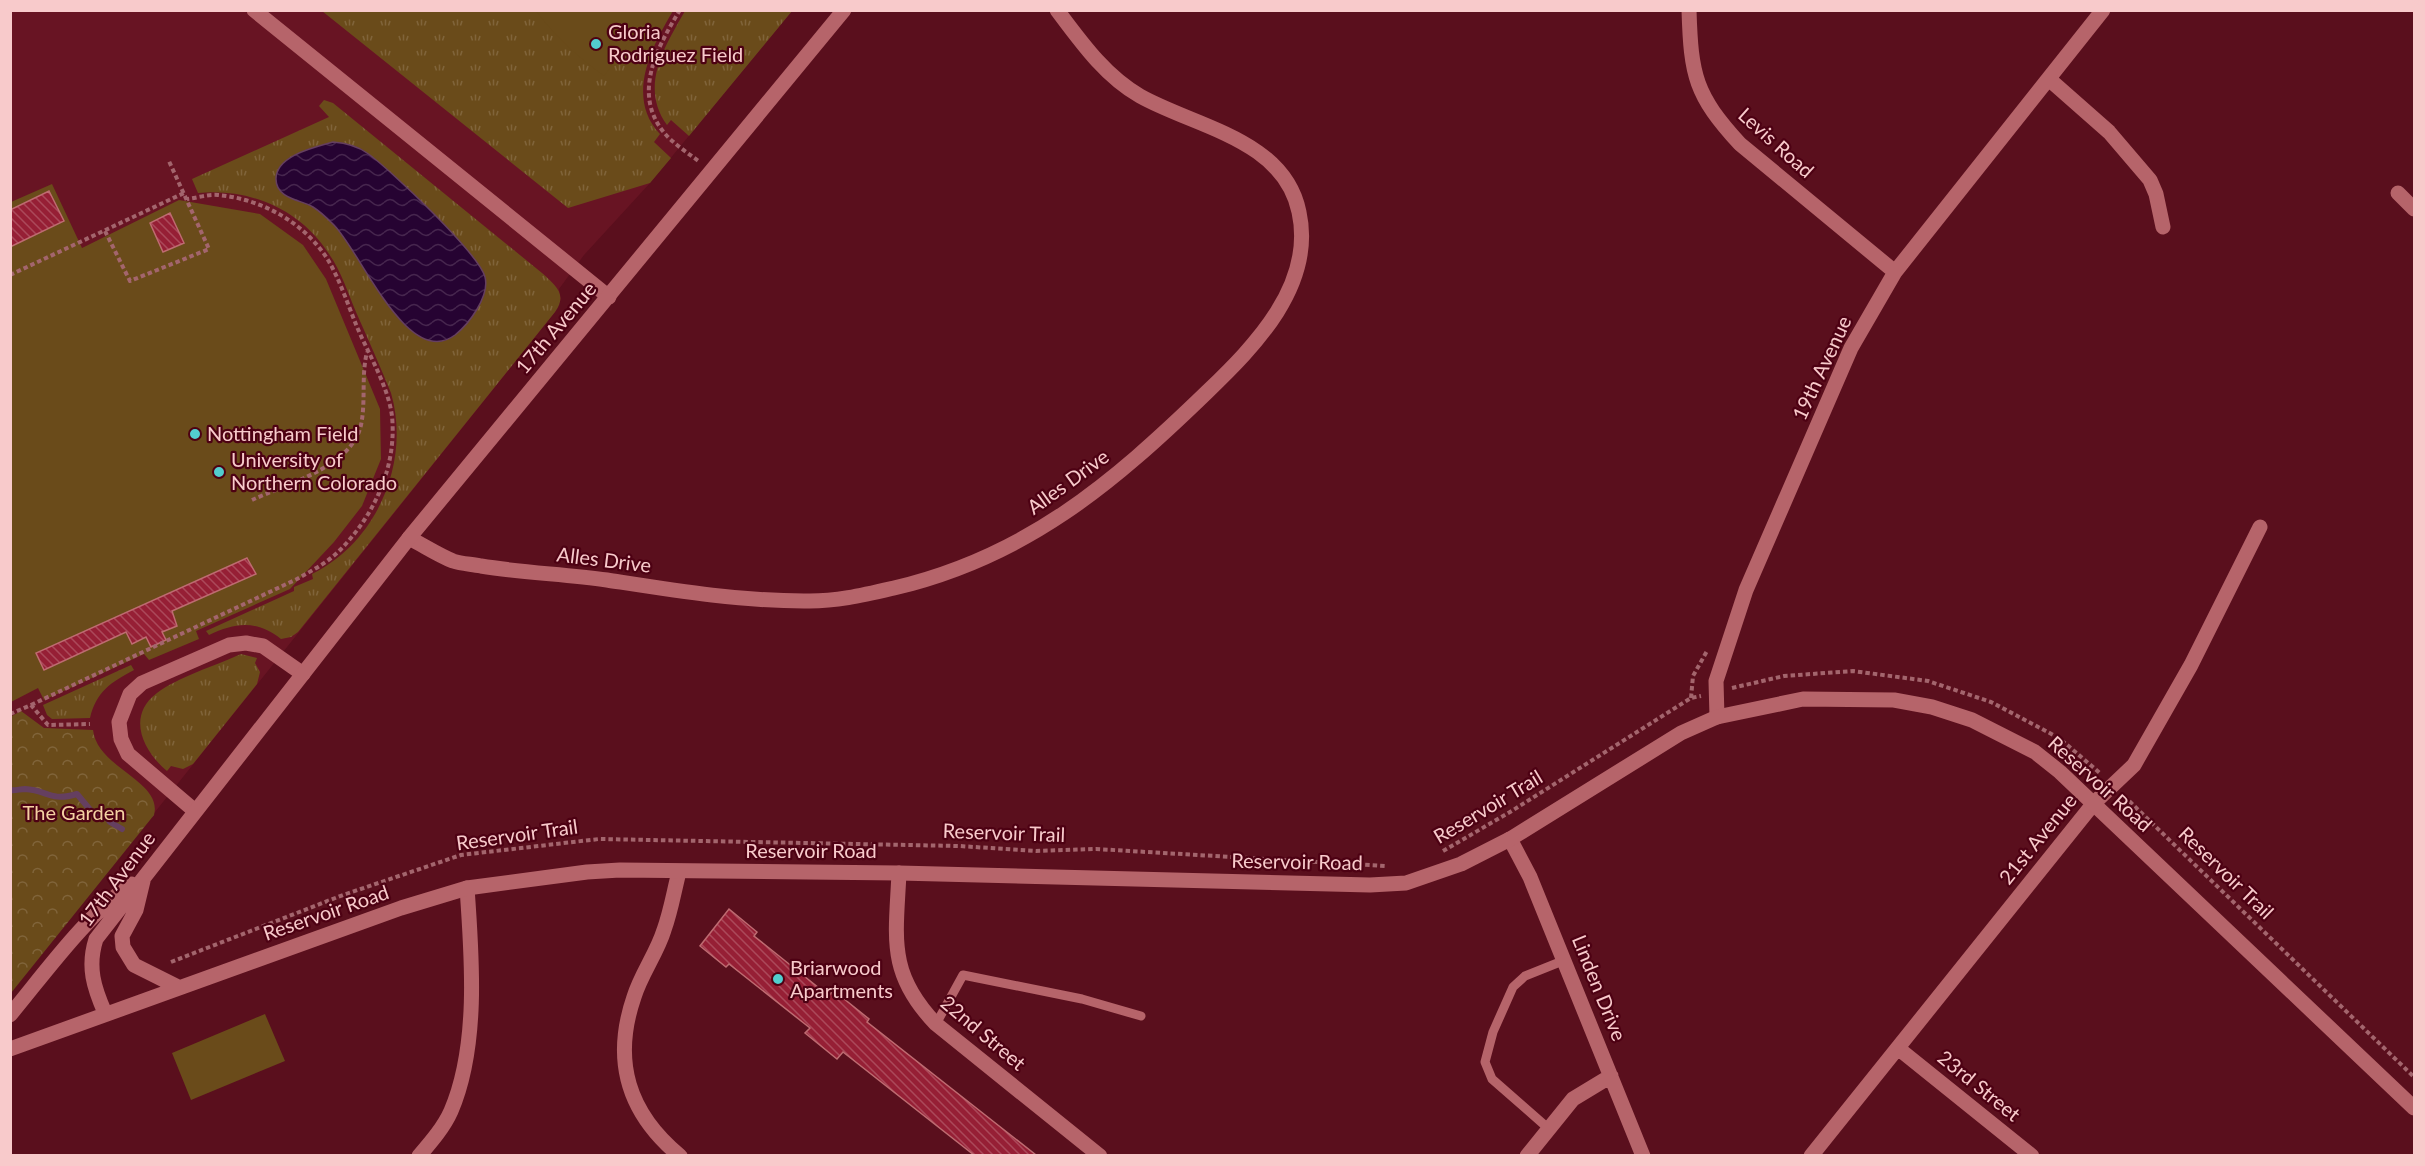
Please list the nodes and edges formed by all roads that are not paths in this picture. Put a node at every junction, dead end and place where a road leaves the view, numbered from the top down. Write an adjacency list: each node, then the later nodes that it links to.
1 (254, 10): 11 (street)
2 (844, 10): 11 (street, 17th Avenue)
3 (1057, 10): 13 (street, Alles Drive)
4 (1689, 10): 10 (street, Levis Road)
5 (2103, 10): 6 (street, 19th Avenue)
6 (2050, 80): 9 (street); 10 (street, 19th Avenue)
7 (2398, 193): 8 (street)
8 (2415, 209)
9 (2163, 226)
10 (1894, 272): 15 (street, 19th Avenue)
11 (609, 297): 13 (street, 17th Avenue)
12 (2260, 527): 16 (street, 21st Avenue)
13 (409, 538): 14 (street, 17th Avenue)
14 (303, 674): 17 (street, 17th Avenue); 17 (street)
15 (1717, 717): 16 (street, Reservoir Road); 18 (street, Reservoir Road)
16 (2094, 804): 30 (street, 21st Avenue); 32 (street, Reservoir Road)
17 (195, 811): 21 (street, 17th Avenue)
18 (1510, 839): 20 (street, Reservoir Road); 23 (street, Linden Drive)
19 (679, 872): 20 (street, Reservoir Road); 22 (street, Reservoir Road); 36 (street)
20 (899, 873): 28 (street, 22nd Street)
21 (144, 876): 24 (street); 25 (street, 17th Avenue); 26 (street)
22 (467, 888): 24 (street, Reservoir Road); 35 (street)
23 (1565, 960): 31 (street, Linden Drive); 33 (lane)
24 (178, 987): 25 (street, Reservoir Road)
25 (105, 1013): 29 (street, Reservoir Road)
26 (10, 1015)
27 (1141, 1016): 28 (lane)
28 (936, 1024): 34 (street, 22nd Street)
29 (10, 1049)
30 (1899, 1049): 39 (street, 21st Avenue); 40 (street, 23rd Street)
31 (1611, 1076): 33 (street); 38 (street, Linden Drive)
32 (2415, 1108)
33 (1549, 1129): 37 (street)
34 (1097, 1154)
35 (419, 1155)
36 (680, 1155)
37 (1527, 1155)
38 (1643, 1155)
39 (1810, 1155)
40 (2032, 1155)

